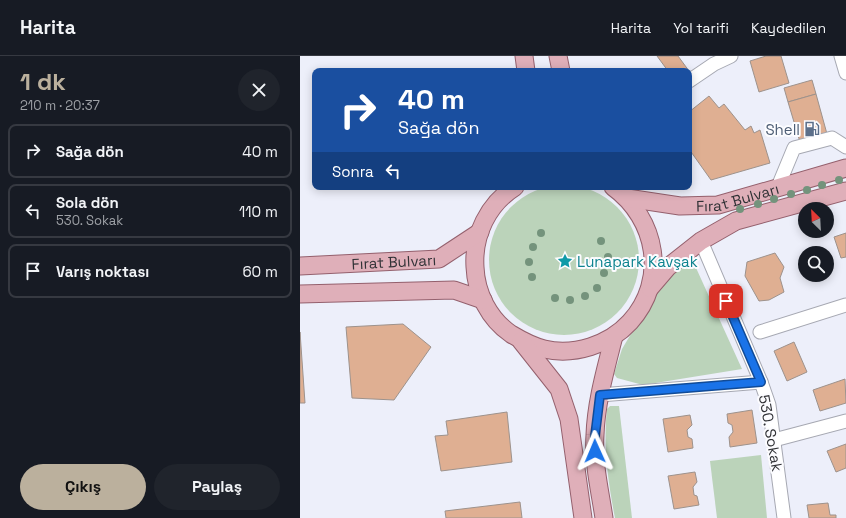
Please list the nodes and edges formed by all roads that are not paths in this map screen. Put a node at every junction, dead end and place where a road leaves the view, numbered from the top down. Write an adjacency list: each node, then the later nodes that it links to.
1 (524, 56): 5 (main road)
2 (558, 56): 6 (main road)
3 (731, 56): 8 (street)
4 (841, 56): 7 (street)
5 (526, 68)
6 (560, 68)
7 (846, 74)
8 (692, 79)
9 (846, 147): 11 (street)
10 (846, 168): 11 (main road, Fırat Bulvarı)
11 (777, 189): 16 (main road, Fırat Bulvarı)
12 (511, 190): 18 (main road)
13 (617, 190): 15 (main road)
14 (846, 191): 17 (main road, Fırat Bulvarı)
15 (627, 198): 16 (main road, Fırat Bulvarı); 21 (main road)
16 (734, 201): 17 (main road)
17 (736, 221): 19 (main road, Fırat Bulvarı)
18 (480, 232): 20 (main road, Fırat Bulvarı); 23 (main road)
19 (700, 241): 21 (main road, Fırat Bulvarı); 28 (street, 530. Sokak)
20 (300, 266)
21 (650, 288): 26 (main road)
22 (300, 294): 23 (main road, Fırat Bulvarı)
23 (483, 300): 27 (main road)
24 (846, 305): 25 (street)
25 (760, 332)
26 (614, 336): 27 (main road); 29 (main road)
27 (521, 340): 32 (main road)
28 (761, 382): 29 (street); 31 (street, 530. Sokak)
29 (600, 395): 33 (main road)
30 (846, 421): 31 (street)
31 (774, 440): 34 (street, 530. Sokak)
32 (583, 518)
33 (604, 518)
34 (784, 518)

